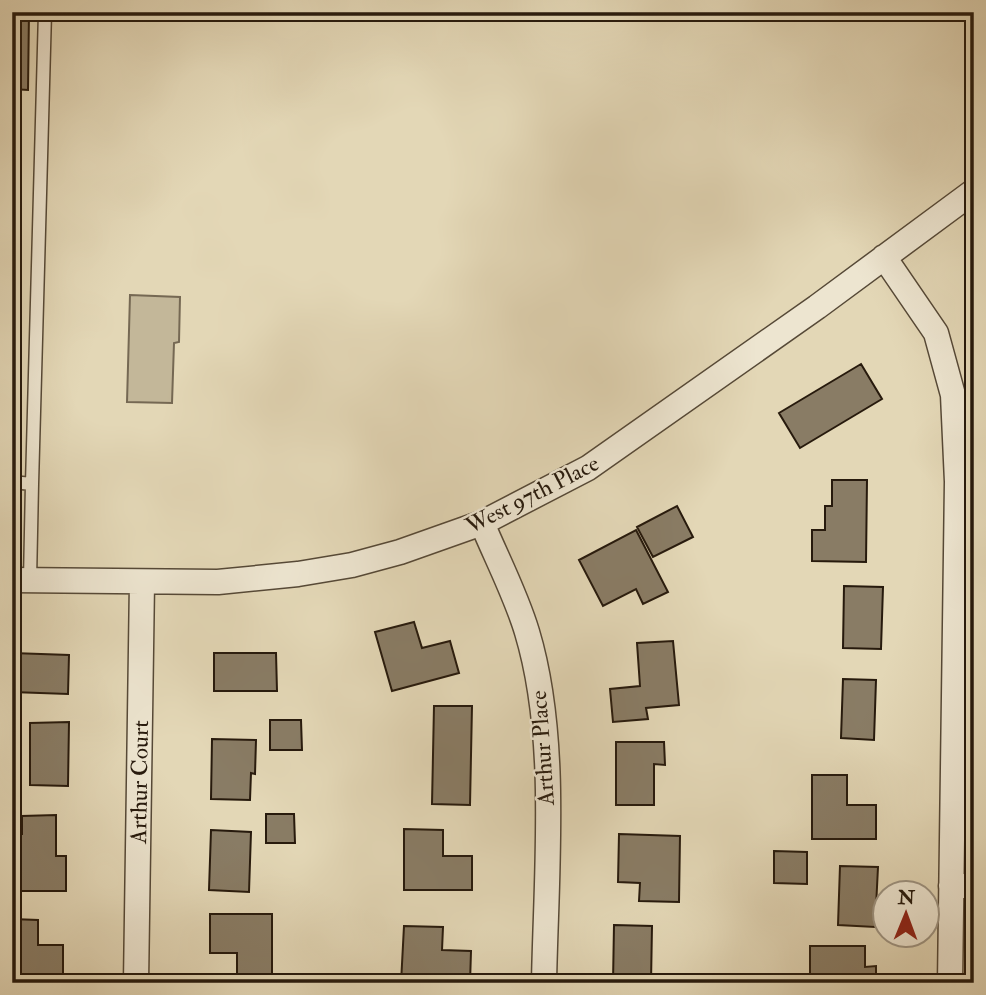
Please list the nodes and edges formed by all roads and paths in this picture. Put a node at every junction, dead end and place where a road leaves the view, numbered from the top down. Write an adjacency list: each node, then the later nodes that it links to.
1 (45, 12): 6 (lane)
2 (974, 191): 3 (street, West 97th Place)
3 (884, 257): 5 (street); 7 (street, West 97th Place)
4 (12, 482): 6 (lane)
5 (965, 482): 10 (street)
6 (32, 484): 8 (lane)
7 (482, 523): 9 (street, West 97th Place); 12 (street, Arthur Place)
8 (21, 580): 9 (street, West 97th Place)
9 (142, 582): 11 (street, Arthur Court)
10 (962, 886): 13 (street)
11 (136, 983)
12 (544, 983)
13 (950, 983)

